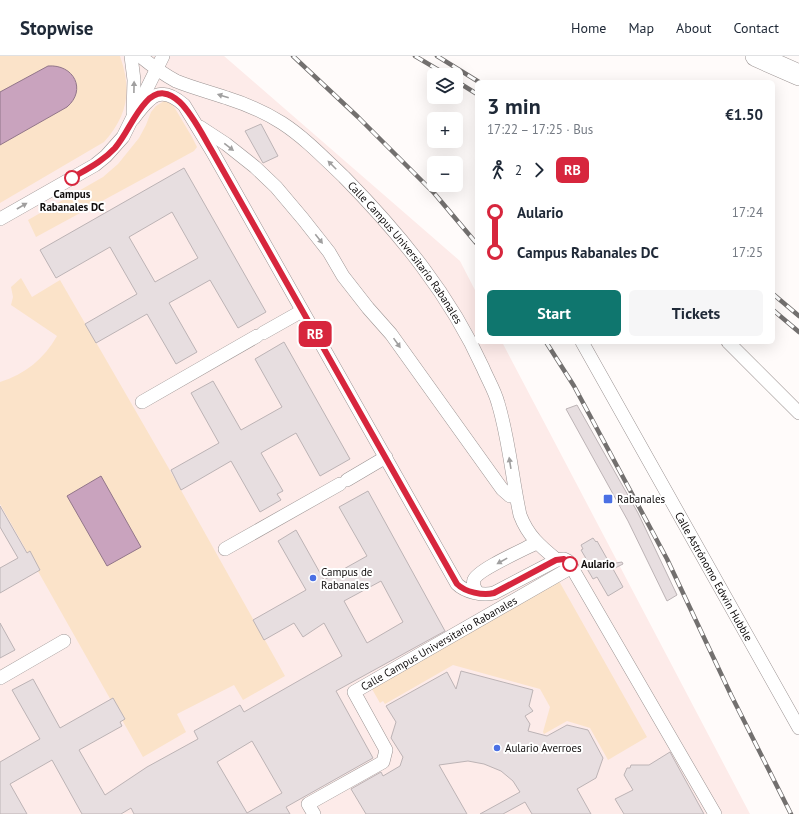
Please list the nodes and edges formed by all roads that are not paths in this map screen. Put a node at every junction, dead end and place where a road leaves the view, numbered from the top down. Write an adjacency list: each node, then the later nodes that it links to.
1 (131, 56): 8 (street, Calle Campus Universitario Rabanales, one-way to 1)
2 (140, 56): 5 (street, Calle Campus Universitario Rabanales)
3 (163, 56): 5 (street, Calle Campus Universitario Rabanales)
4 (756, 56): 6 (main road)
5 (156, 70): 7 (street, Calle Campus Universitario Rabanales); 8 (street, Calle Campus Universitario Rabanales)
6 (799, 75)
7 (200, 90): 9 (street, Calle Campus Universitario Rabanales); 17 (street, Calle Campus Universitario Rabanales, one-way to 7)
8 (133, 119): 9 (street, Calle Campus Universitario Rabanales); 10 (street, Calle Campus Universitario Rabanales, one-way to 8)
9 (194, 120): 11 (street, Calle Campus Universitario Rabanales); 17 (street, Calle Campus Universitario Rabanales, one-way to 17)
10 (0, 219)
11 (302, 311): 14 (street); 16 (street, Calle Campus Universitario Rabanales)
12 (583, 344): 25 (street, Calle Astrónomo Edwin Hubble)
13 (730, 344): 15 (street)
14 (142, 402)
15 (799, 413)
16 (386, 457): 19 (street); 22 (street, Calle Campus Universitario Rabanales)
17 (515, 492): 18 (street, Calle Campus Universitario Rabanales)
18 (536, 543): 20 (street, Calle Campus Universitario Rabanales); 22 (street, one-way to 22)
19 (226, 549)
20 (556, 560): 21 (street, Calle Campus Universitario Rabanales); 22 (street, Calle Campus Universitario Rabanales)
21 (572, 567): 26 (street, Calle Campus Universitario Rabanales); 27 (street)
22 (478, 592)
23 (64, 641): 24 (street)
24 (0, 678)
25 (799, 728)
26 (314, 814)
27 (715, 814)

